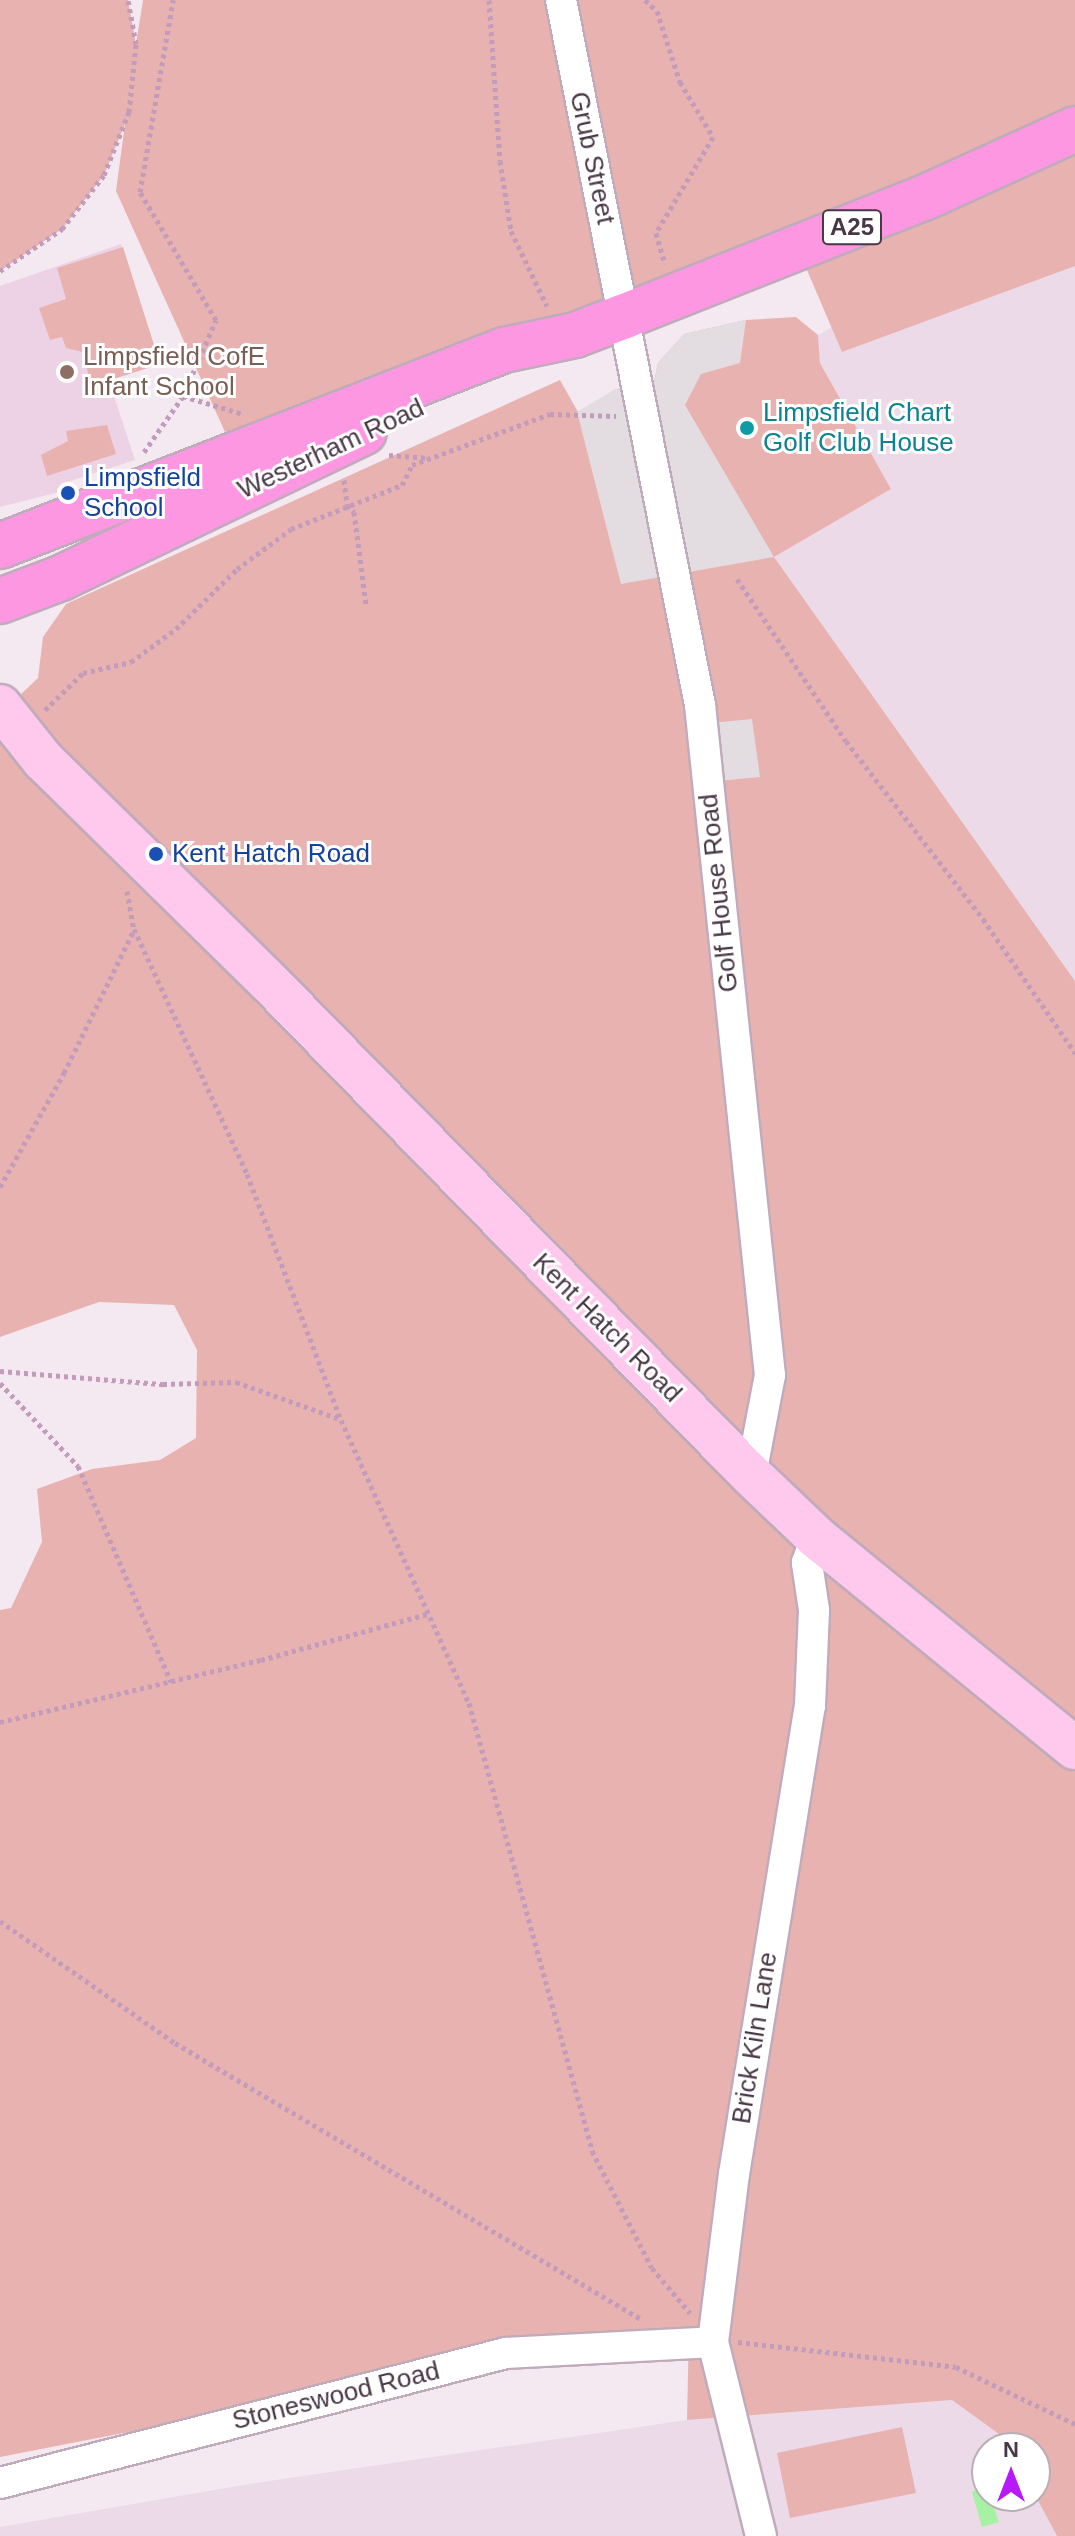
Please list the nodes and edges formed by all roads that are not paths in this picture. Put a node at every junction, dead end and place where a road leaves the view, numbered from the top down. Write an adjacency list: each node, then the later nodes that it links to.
1 (561, 0): 3 (street, Grub Street)
2 (1075, 129): 3 (main road, Westerham Road / A25)
3 (625, 316): 4 (main road, Westerham Road / A25); 8 (street, Golf House Road)
4 (575, 335): 5 (main road, Westerham Road); 6 (main road, Westerham Road / A25)
5 (0, 546)
6 (0, 601)
7 (10, 720): 8 (main road, Kent Hatch Road)
8 (751, 1475): 9 (main road, Kent Hatch Road)
9 (816, 1537): 10 (main road, Kent Hatch Road); 11 (street, Brick Kiln Lane)
10 (1075, 1748)
11 (713, 2342): 12 (street, Stoneswood Road); 13 (street, Brick Kiln Lane)
12 (0, 2483)
13 (761, 2536)

